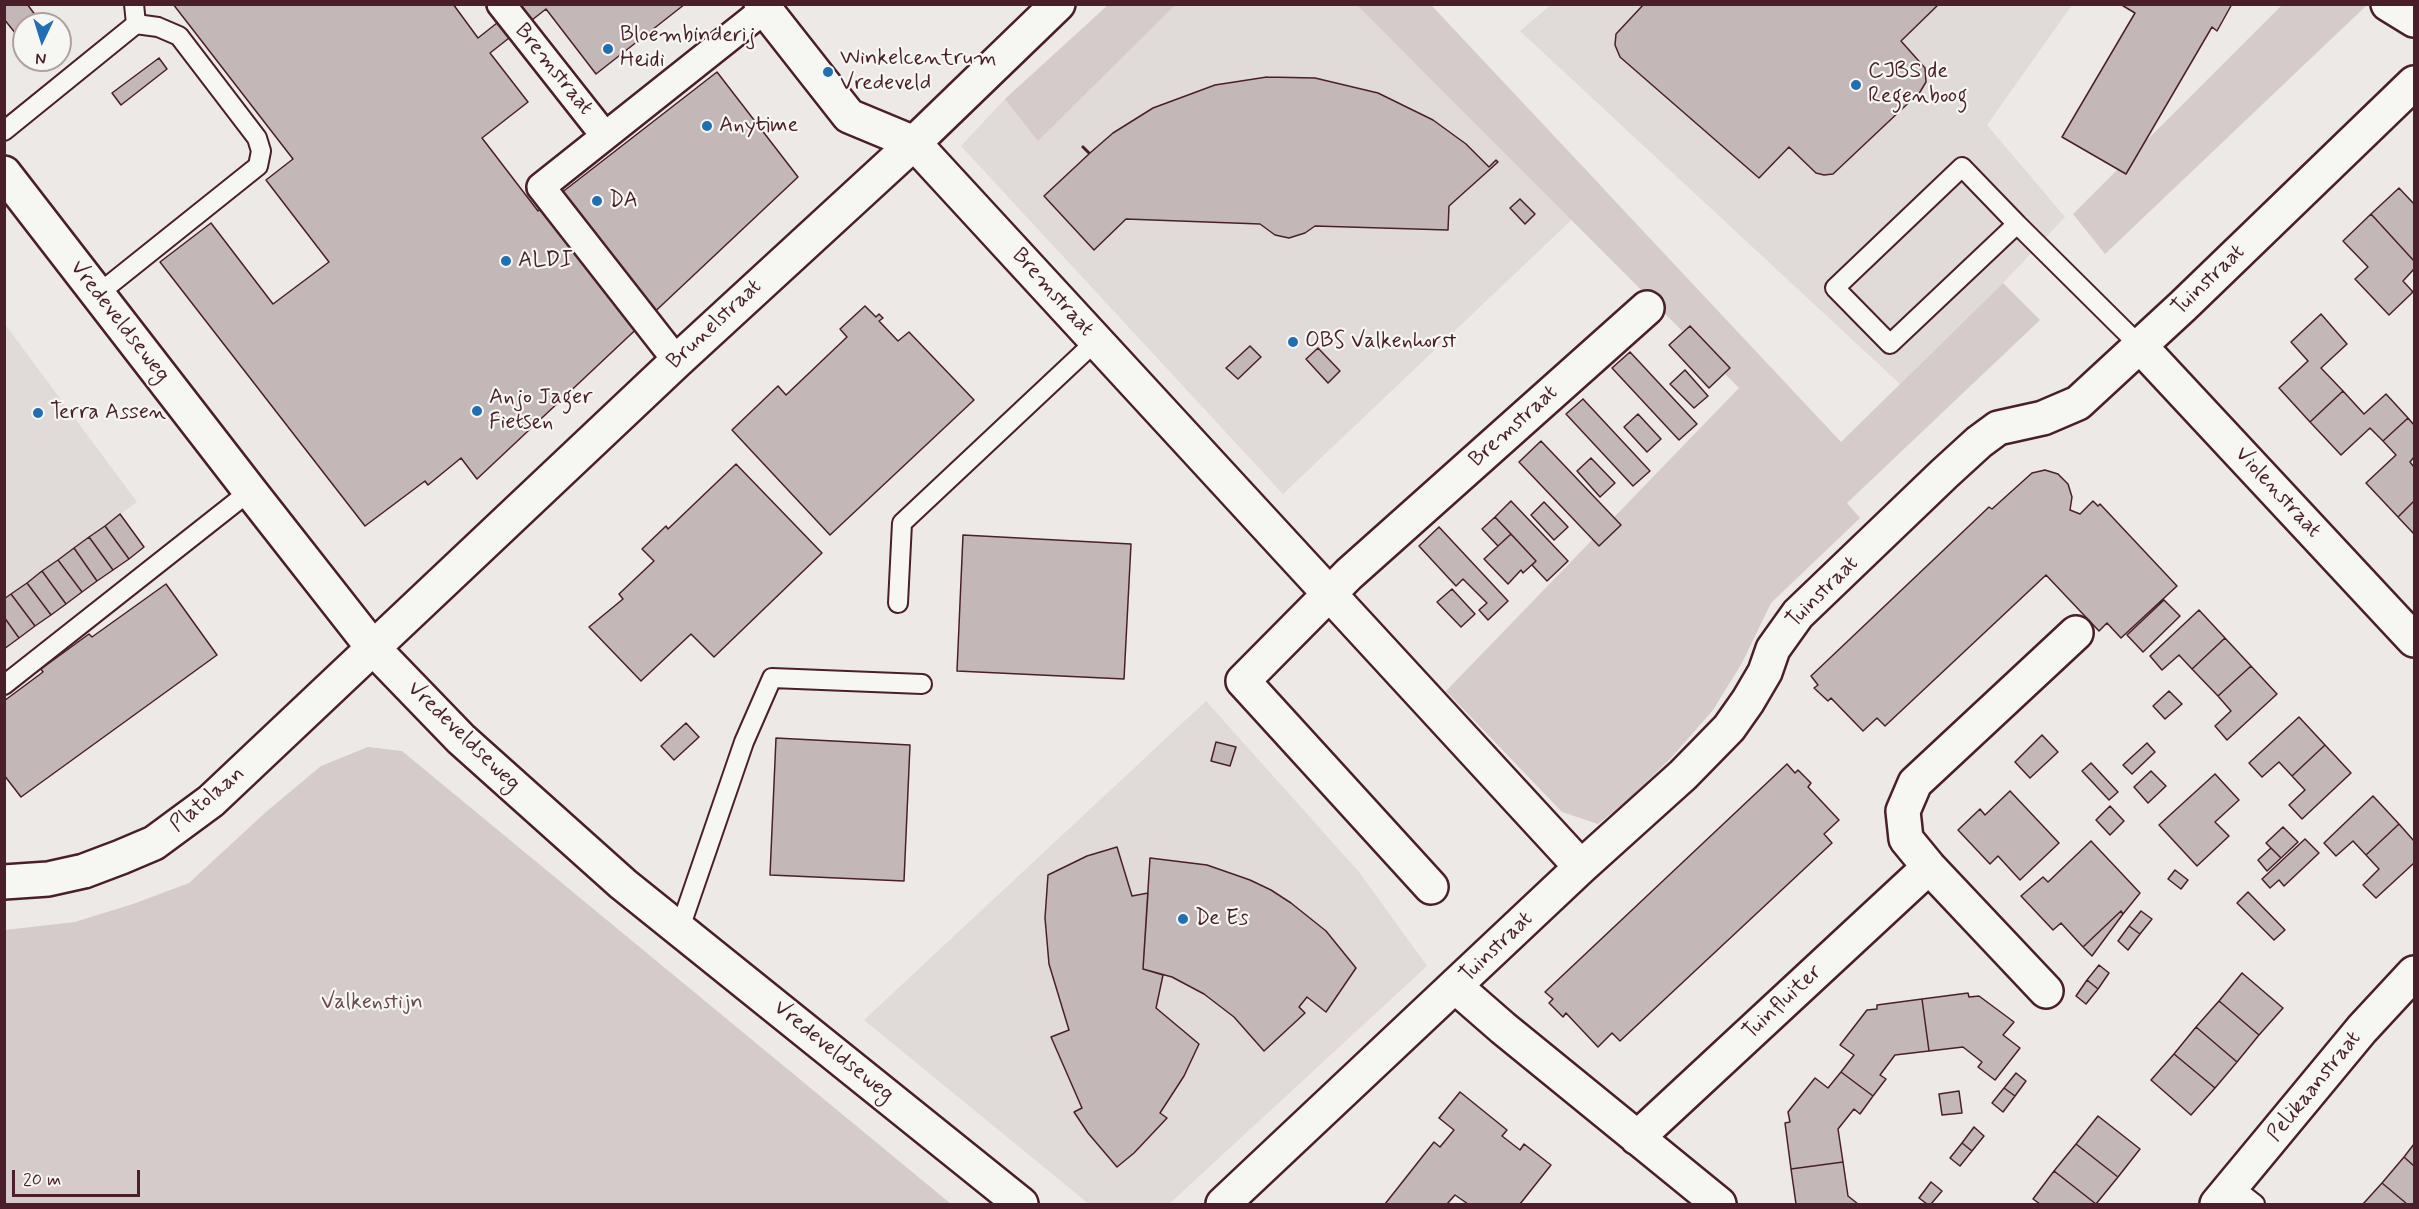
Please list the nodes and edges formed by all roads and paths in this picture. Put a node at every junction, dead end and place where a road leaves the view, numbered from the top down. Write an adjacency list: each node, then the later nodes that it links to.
1 (134, 4): 7 (lane)
2 (501, 4): 10 (street, Bremstraat)
3 (1058, 4): 11 (street, Brunelstraat)
4 (2388, 4): 6 (street)
5 (763, 7): 10 (street, Bremstraat); 11 (street, Bremstraat)
6 (2415, 20)
7 (136, 24): 9 (lane); 14 (lane)
8 (2415, 83): 17 (street, Tuinstraat)
9 (4, 131)
10 (605, 136): 18 (street, Bremstraat)
11 (914, 143): 16 (street, Bremstraat); 18 (street, Brunelstraat)
12 (4, 173): 14 (street, Vredeveldseweg)
13 (2017, 224): 13 (lane); 17 (lane)
14 (98, 294): 19 (street, Vredeveldseweg)
15 (1647, 308): 20 (street, Bremstraat)
16 (1096, 341): 20 (street, Bremstraat); 21 (lane)
17 (2140, 346): 23 (street, Violenstraat); 27 (street, Tuinstraat)
18 (677, 361): 24 (street, Brunelstraat)
19 (250, 491): 24 (street, Vredeveldseweg); 26 (lane)
20 (1329, 594): 27 (street, Bremstraat); 30 (street, Bremstraat)
21 (898, 603)
22 (2076, 633): 28 (street)
23 (2415, 640)
24 (374, 649): 29 (street, Platolaan); 31 (street, Vredeveldseweg)
25 (922, 684): 31 (lane)
26 (4, 685)
27 (1581, 867): 33 (street, Tuinstraat)
28 (1929, 867): 34 (street); 35 (street, Tuinfluiter)
29 (4, 882)
30 (1431, 887)
31 (680, 928): 37 (street, Vredeveldseweg)
32 (2415, 973): 36 (street, Pelikaanstraat)
33 (1456, 987): 35 (street); 38 (street, Tuinstraat)
34 (2046, 991)
35 (1637, 1138): 39 (street)
36 (2235, 1198)
37 (1021, 1204)
38 (1223, 1204)
39 (1719, 1204)

